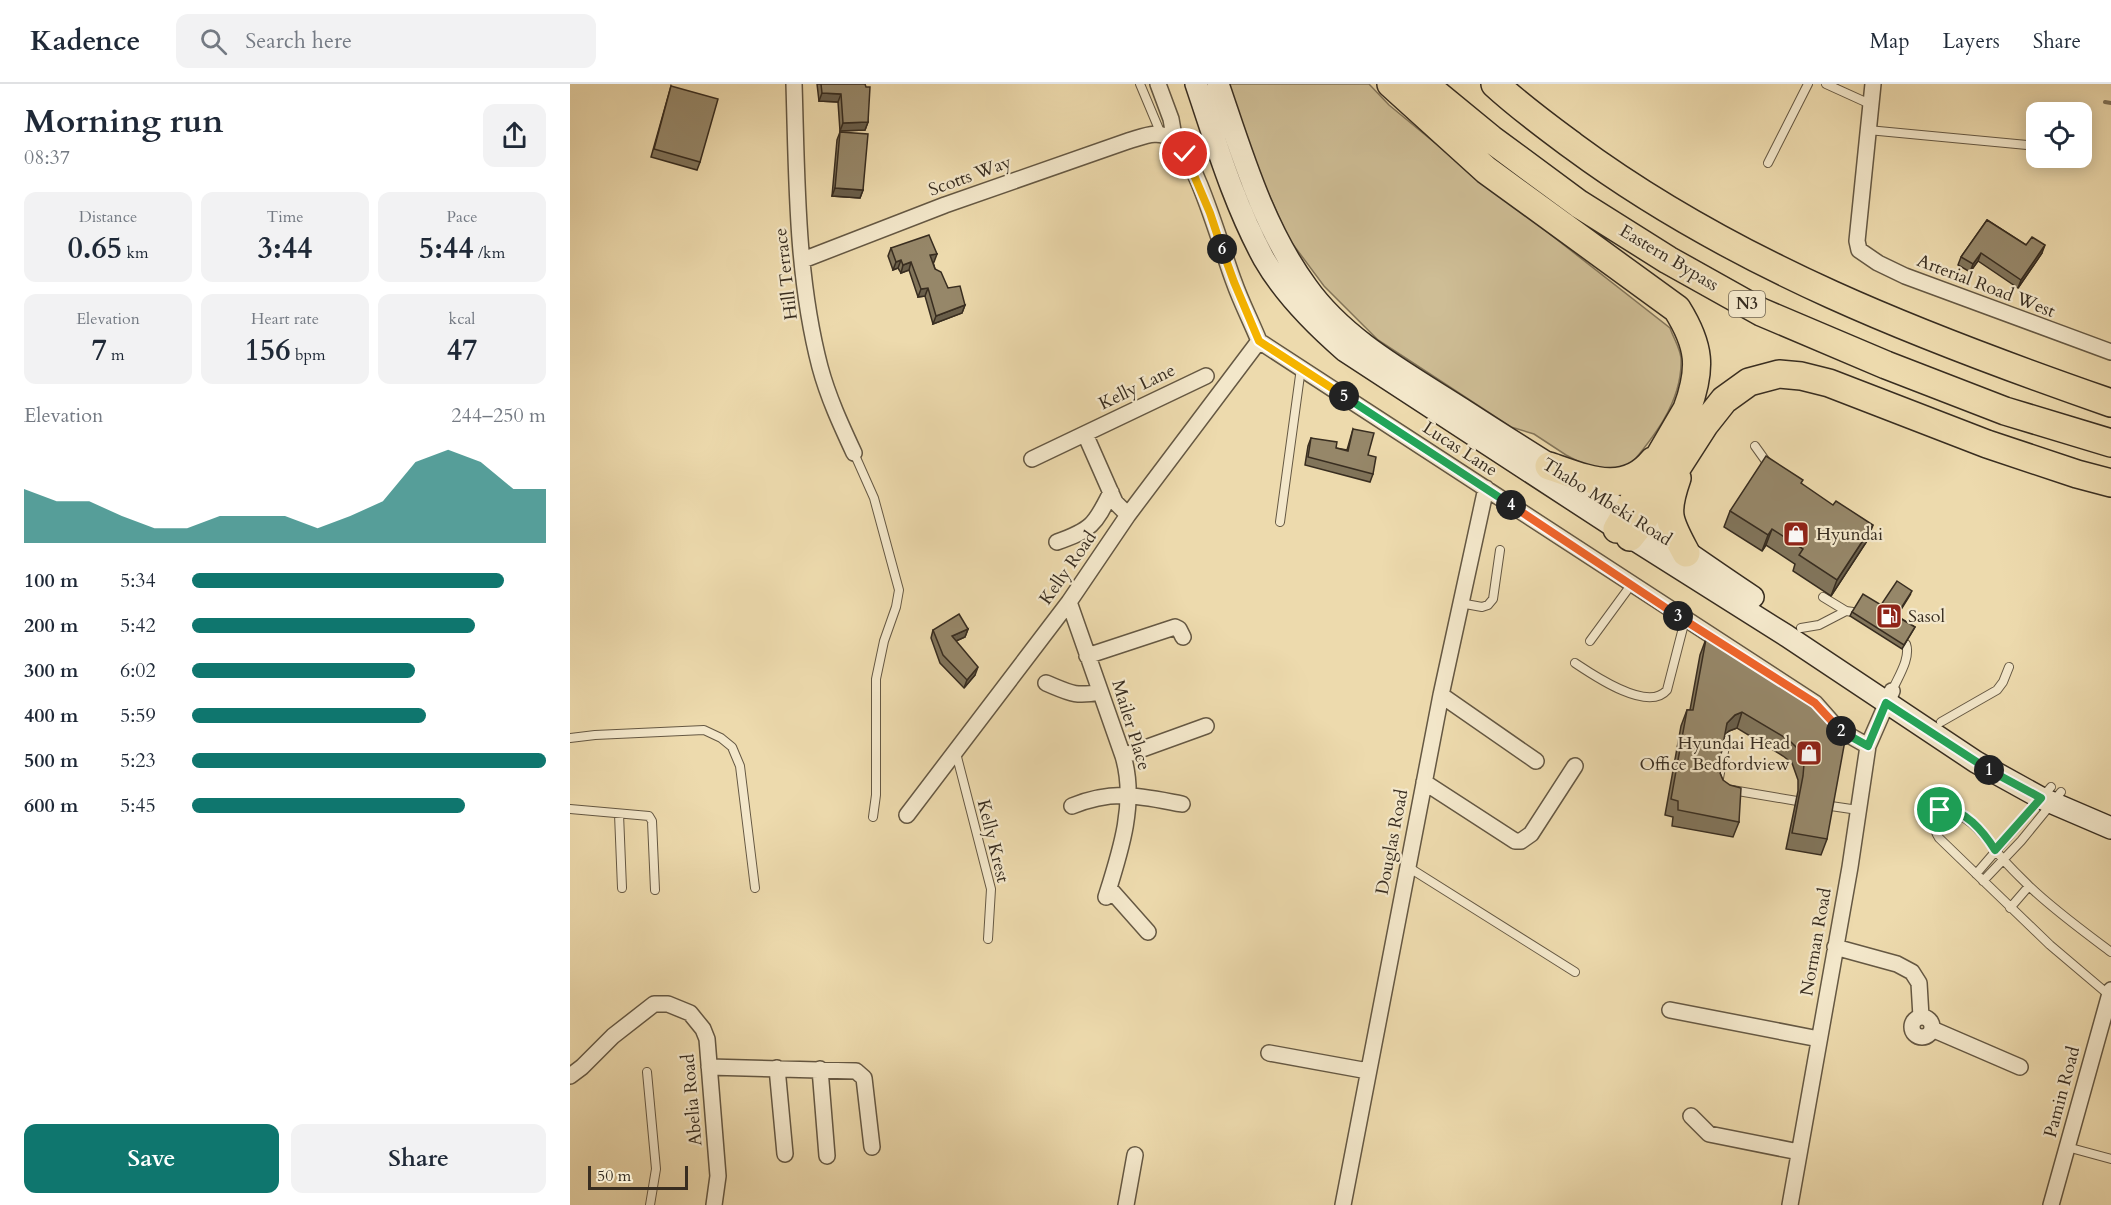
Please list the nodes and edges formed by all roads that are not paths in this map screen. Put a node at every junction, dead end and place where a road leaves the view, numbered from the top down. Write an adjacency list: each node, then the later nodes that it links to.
1 (794, 84): 17 (street, Hill Terrace)
2 (1140, 84): 14 (lane)
3 (1158, 84): 14 (street)
4 (1196, 84): 36 (main road, Thabo Mbeki Road)
5 (1218, 84): 29 (main road, Thabo Mbeki Road)
6 (1391, 84): 26 (highway)
7 (1425, 84): 24 (highway, Eastern Bypass / N3)
8 (1495, 84): 22 (highway, N3)
9 (1808, 84): 16 (lane)
10 (1826, 84): 12 (lane)
11 (1873, 84): 12 (street)
12 (1870, 104): 13 (street)
13 (1867, 130): 15 (lane); 19 (street, Arterial Road West)
14 (1163, 136): 17 (street, Scotts Way); 18 (street)
15 (2026, 145)
16 (1768, 163)
17 (803, 260): 27 (street, Hill Terrace)
18 (1259, 341): 20 (street, Lucas Lane); 34 (street, Kelly Road)
19 (2111, 352)
20 (1301, 368): 32 (street, Lucas Lane); 35 (lane)
21 (1206, 376): 23 (street, Kelly Lane)
22 (2111, 403)
23 (1085, 434): 28 (street, Kelly Lane); 33 (street)
24 (2111, 443)
25 (1755, 446): 30 (lane)
26 (1678, 447): 29 (highway); 31 (highway); 36 (highway); 39 (highway)
27 (854, 453): 75 (lane)
28 (1032, 459)
29 (1550, 466): 36 (main road, Thabo Mbeki Road)
30 (1779, 474)
31 (2111, 483)
32 (1486, 488): 40 (street, Lucas Lane); 43 (street, Douglas Road)
33 (1111, 492): 34 (street); 37 (street)
34 (1128, 515): 42 (street, Kelly Road)
35 (1280, 522)
36 (1629, 525): 39 (main road, Thabo Mbeki Road); 55 (main road, Thabo Mbeki Road)
37 (1057, 542)
38 (1500, 550): 43 (lane)
39 (1686, 554): 45 (main road, Thabo Mbeki Road)
40 (1631, 585): 44 (street, Lucas Lane); 47 (lane)
41 (1823, 597): 45 (lane)
42 (1069, 602): 49 (street, Mailer Place); 61 (street, Kelly Road)
43 (1460, 603): 54 (street, Douglas Road)
44 (1685, 620): 50 (lane); 60 (street, Lucas Lane)
45 (1801, 628): 55 (main road, Thabo Mbeki Road)
46 (1183, 638): 49 (street)
47 (1590, 641)
48 (1906, 644): 55 (lane)
49 (1088, 656): 53 (street, Mailer Place)
50 (1575, 663)
51 (2009, 667): 56 (lane)
52 (1046, 683): 53 (street)
53 (1100, 692): 62 (street, Mailer Place)
54 (1441, 695): 63 (street); 65 (street, Douglas Road)
55 (1889, 697): 56 (main road, Thabo Mbeki Road); 60 (street, Norman Road); 67 (main road, Thabo Mbeki Road)
56 (1941, 722): 67 (main road, Thabo Mbeki Road)
57 (1206, 726): 62 (street)
58 (570, 738): 84 (lane)
59 (1726, 741): 71 (lane)
60 (1868, 746): 71 (street, Norman Road)
61 (956, 752): 73 (street, Kelly Road); 88 (lane, Kelly Krest)
62 (1123, 756): 66 (street, Mailer Place)
63 (1536, 761)
64 (1575, 766): 65 (street)
65 (1424, 782): 79 (street, Douglas Road)
66 (1129, 794): 68 (street); 69 (street); 87 (street, Mailer Place)
67 (2051, 795): 74 (main road, Thabo Mbeki Road); 76 (main road, Thabo Mbeki Road); 77 (lane); 78 (lane)
68 (1182, 804)
69 (1072, 806)
70 (570, 809): 72 (lane)
71 (1858, 810): 89 (street, Norman Road)
72 (619, 814): 83 (lane); 85 (lane)
73 (907, 815)
74 (2111, 815)
75 (873, 817)
76 (2111, 828)
77 (1995, 850): 78 (lane); 80 (lane); 80 (lane)
78 (2003, 859): 81 (lane); 82 (lane)
79 (1408, 867): 91 (lane); 100 (street, Douglas Road)
80 (1976, 874): 81 (lane)
81 (1983, 881): 86 (lane)
82 (2030, 886): 86 (lane); 90 (lane)
83 (622, 888)
84 (755, 888)
85 (655, 890)
86 (2010, 908): 92 (lane)
87 (1148, 932)
88 (988, 939)
89 (1835, 947): 94 (street, Norman Road); 97 (street)
90 (2111, 952)
91 (1575, 972)
92 (2110, 993): 105 (street, Pamin Road)
93 (1670, 1010): 94 (street)
94 (1819, 1039): 106 (street, Norman Road)
95 (1269, 1053): 100 (street)
96 (709, 1067): 98 (street); 102 (street, Abelia Road); 112 (street, Abelia Road)
97 (2020, 1067)
98 (777, 1068): 99 (street); 107 (street)
99 (820, 1069): 104 (street); 108 (street)
100 (1368, 1071): 114 (street, Douglas Road)
101 (647, 1072): 111 (lane)
102 (570, 1076)
103 (1691, 1116): 106 (street)
104 (872, 1147)
105 (2067, 1147): 110 (lane); 116 (street, Pamin Road)
106 (1799, 1152): 115 (street, Norman Road)
107 (785, 1154)
108 (827, 1155)
109 (1135, 1155): 113 (street)
110 (2111, 1159)
111 (650, 1205)
112 (714, 1205)
113 (1126, 1205)
114 (1342, 1205)
115 (1790, 1205)
116 (2051, 1205)

